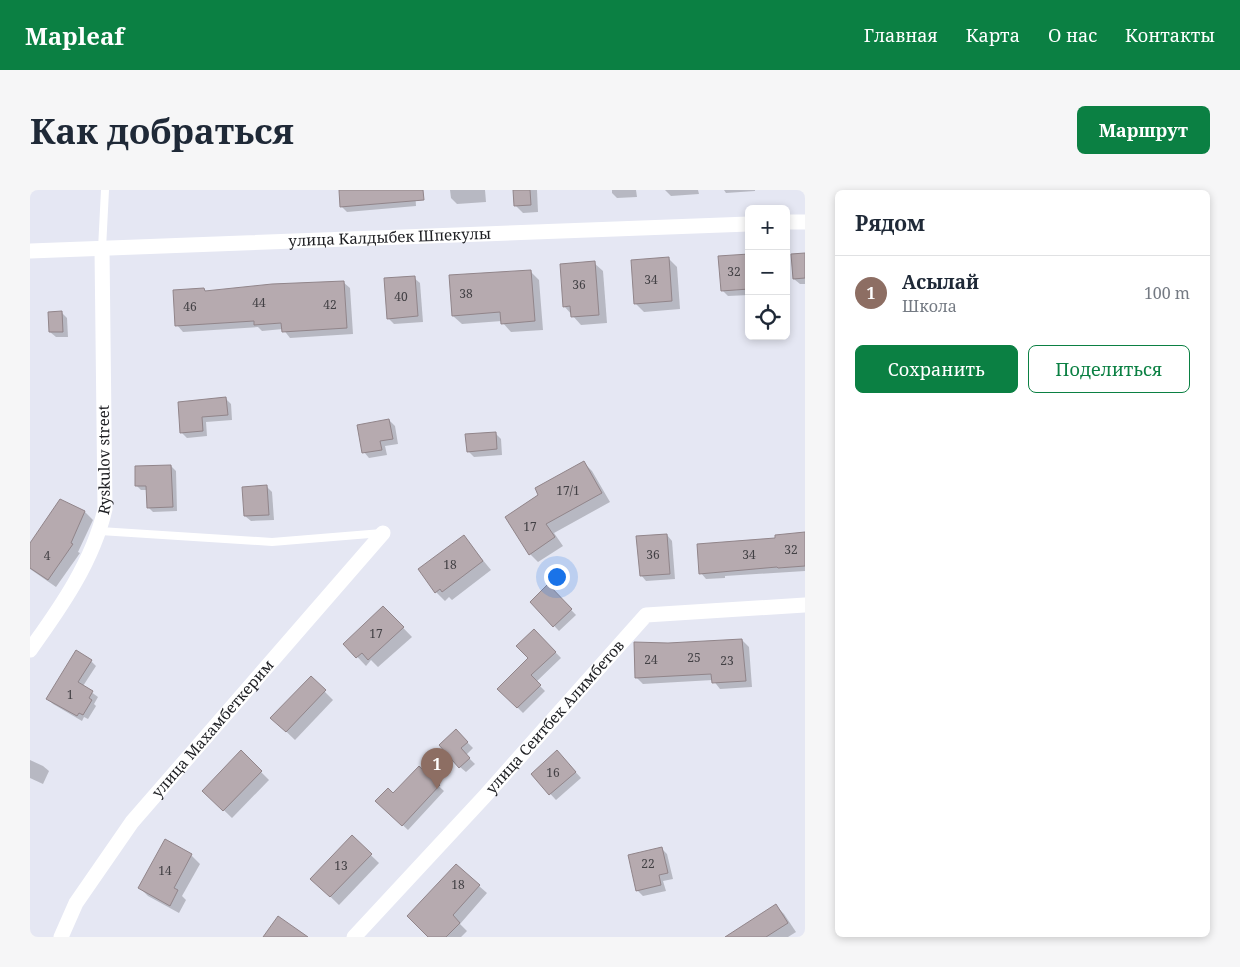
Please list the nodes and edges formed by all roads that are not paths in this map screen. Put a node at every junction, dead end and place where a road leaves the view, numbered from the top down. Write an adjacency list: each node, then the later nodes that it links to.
1 (105, 190): 5 (lane)
2 (790, 222): 3 (street)
3 (805, 222)
4 (745, 224): 5 (street, улица Калдыбек Шпекулы)
5 (102, 249): 6 (street, улица Калдыбек Шпекулы); 7 (street, Ryskulov street)
6 (30, 251)
7 (100, 531): 8 (lane); 10 (street, Ryskulov street)
8 (383, 533): 11 (street, улица Махамбеткерим)
9 (805, 605): 12 (street, улица Сеитбек Алимбетов)
10 (30, 650)
11 (60, 937)
12 (354, 937)

